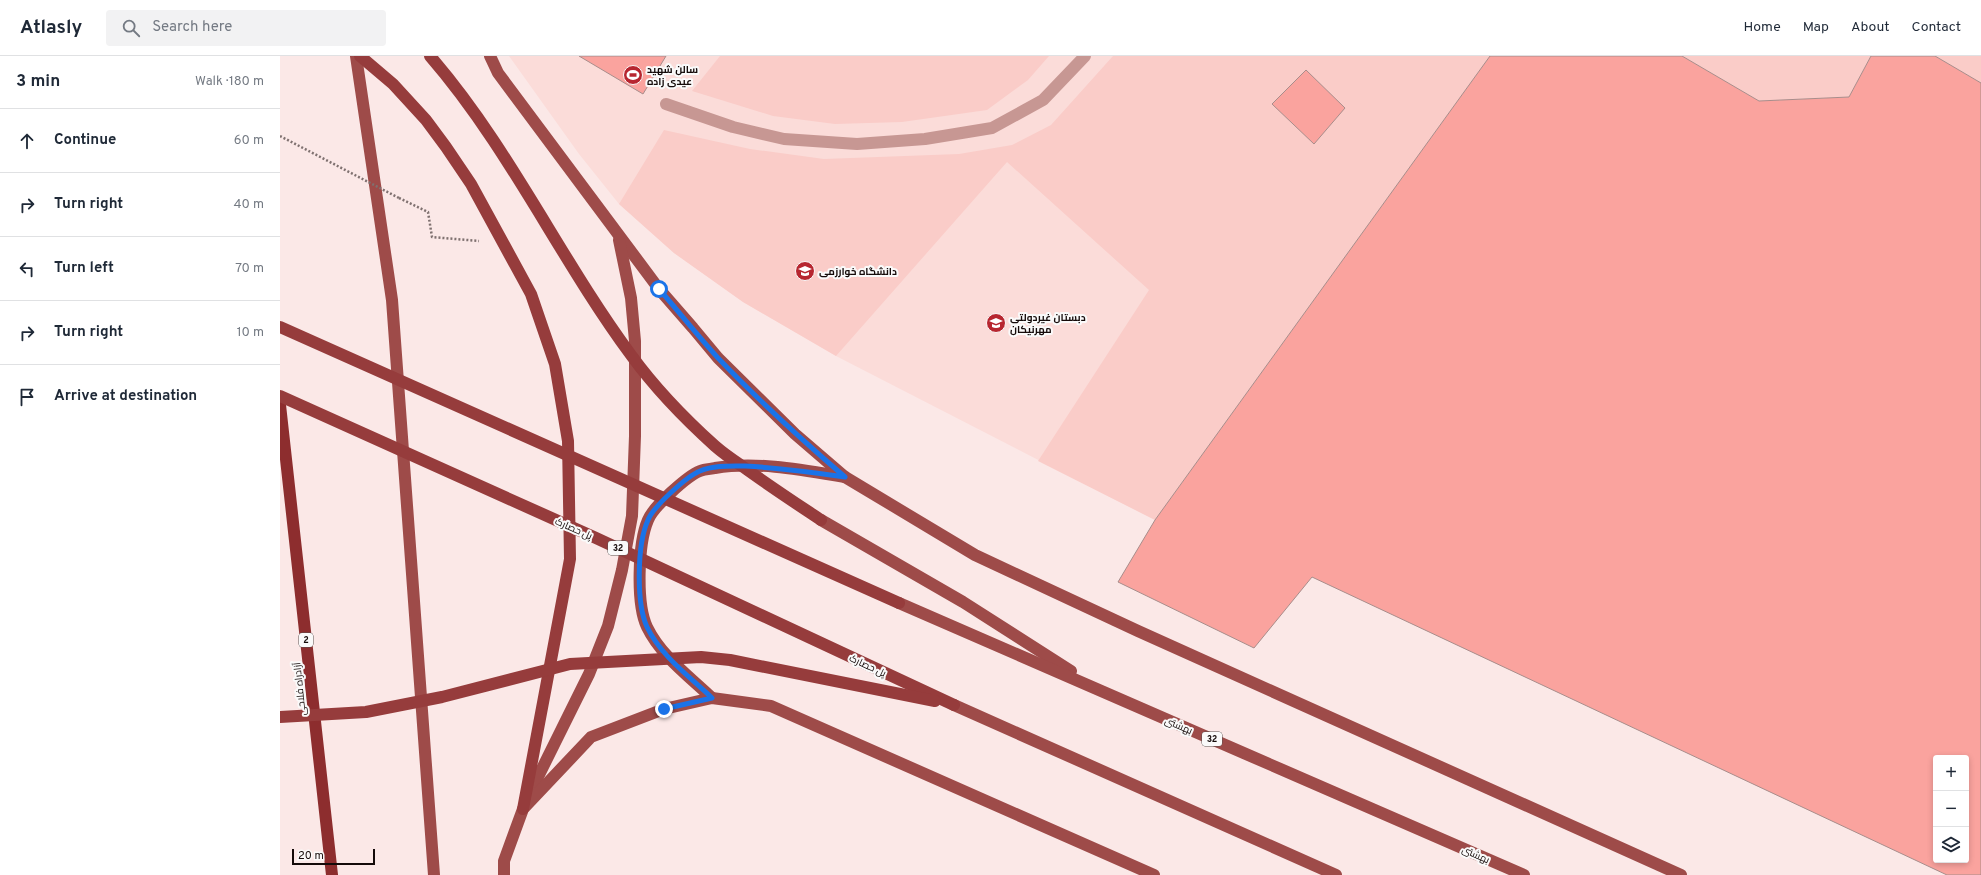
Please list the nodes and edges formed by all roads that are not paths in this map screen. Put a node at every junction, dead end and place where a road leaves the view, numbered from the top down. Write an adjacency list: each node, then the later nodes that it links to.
1 (356, 56): 20 (main road)
2 (360, 56): 18 (highway)
3 (430, 56): 12 (highway, bridge)
4 (490, 56): 7 (main road)
5 (1085, 56): 6 (lane)
6 (666, 104)
7 (619, 236): 11 (main road); 18 (main road)
8 (280, 327): 13 (highway, 32, bridge)
9 (280, 396): 16 (highway, پل حصارک / 32, bridge)
10 (280, 405): 19 (highway, آزادراه فلاحی / 2)
11 (845, 477): 15 (main road); 25 (main road)
12 (821, 520): 14 (main road)
13 (899, 603): 14 (main road, بهشتى / 32)
14 (1102, 691): 24 (main road, بهشتى / 32)
15 (712, 698): 18 (main road); 22 (main road)
16 (954, 705): 17 (highway, bridge); 23 (main road, 32)
17 (280, 717)
18 (523, 809): 21 (main road)
19 (332, 875)
20 (434, 875)
21 (504, 875)
22 (1154, 875)
23 (1336, 875)
24 (1524, 875)
25 (1682, 875)

